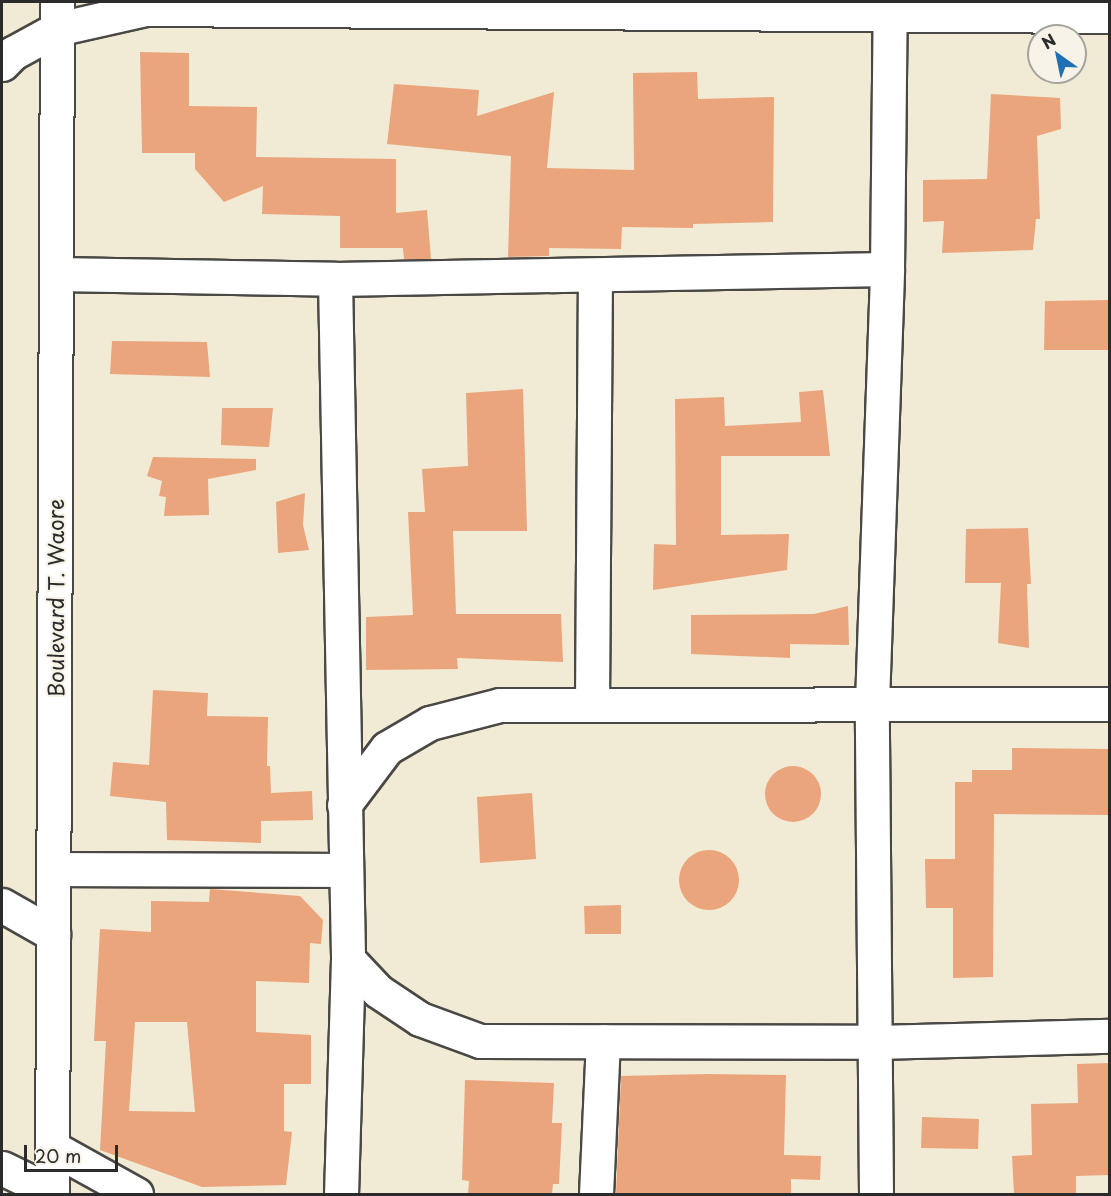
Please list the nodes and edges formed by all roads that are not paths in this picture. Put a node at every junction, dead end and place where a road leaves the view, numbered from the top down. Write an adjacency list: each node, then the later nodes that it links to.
1 (890, 9): 2 (street); 3 (street); 5 (street)
2 (57, 15): 4 (street); 6 (street, Boulevard T. Waore)
3 (1110, 16)
4 (2, 64)
5 (887, 269): 7 (street); 10 (street)
6 (56, 274): 8 (street); 13 (street, Boulevard T. Waore)
7 (595, 276): 8 (street); 9 (street)
8 (335, 279): 12 (street)
9 (592, 702): 10 (street); 12 (street)
10 (872, 703): 11 (street); 20 (street)
11 (1110, 704)
12 (344, 805): 14 (street)
13 (54, 868): 14 (street); 16 (street, Boulevard T. Waore)
14 (343, 870): 17 (street)
15 (2, 905): 16 (street)
16 (53, 934): 21 (street, Boulevard T. Waore)
17 (348, 959): 19 (street); 25 (street)
18 (1110, 1036): 20 (street)
19 (603, 1041): 20 (street); 26 (street)
20 (875, 1042): 27 (street)
21 (52, 1148): 23 (street, Boulevard T. Waore); 24 (street)
22 (2, 1168): 23 (street)
23 (52, 1193)
24 (136, 1194)
25 (341, 1194)
26 (596, 1194)
27 (876, 1194)

